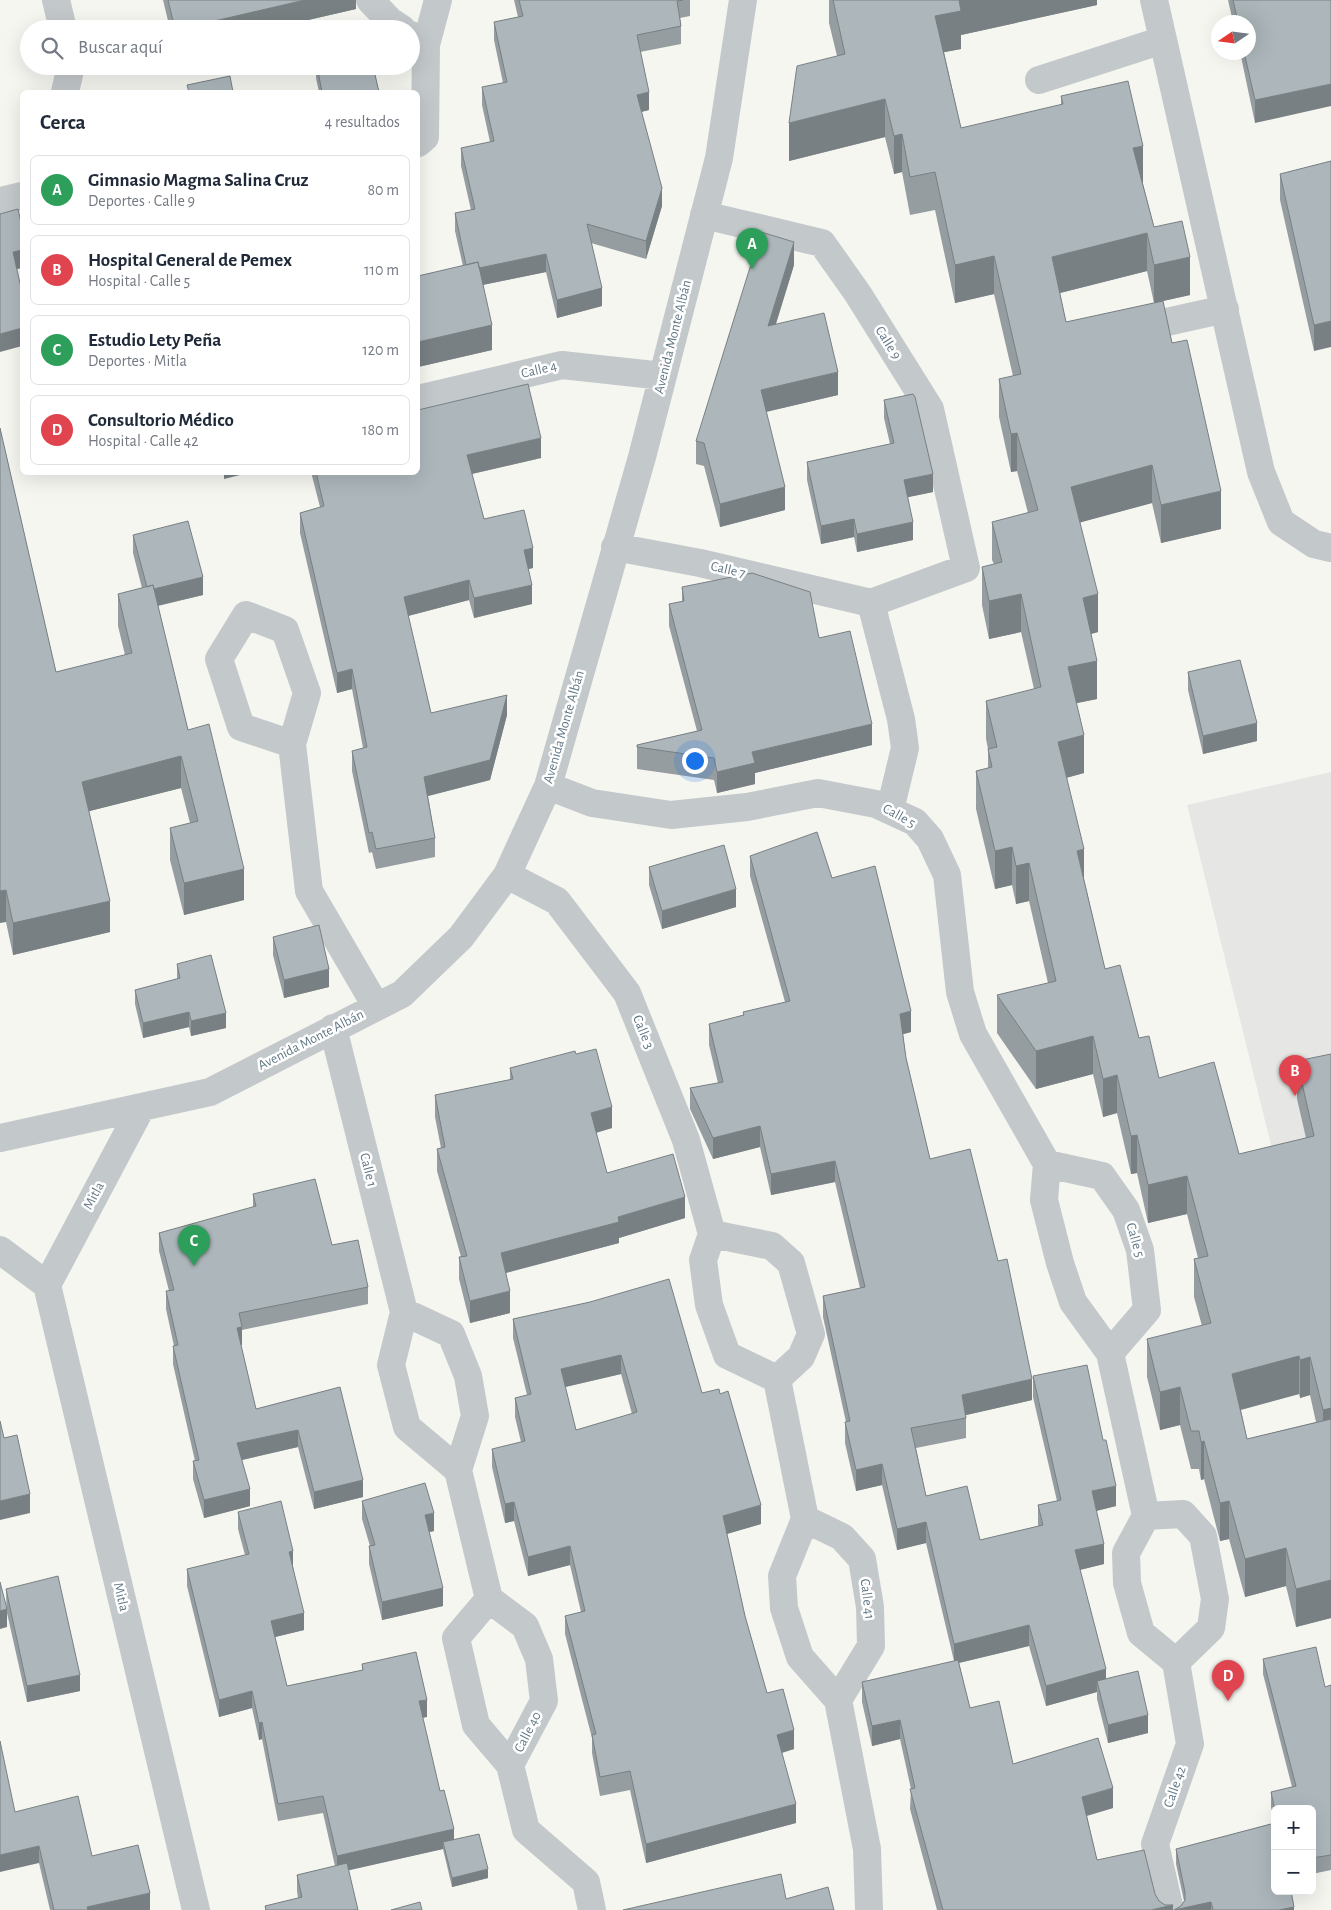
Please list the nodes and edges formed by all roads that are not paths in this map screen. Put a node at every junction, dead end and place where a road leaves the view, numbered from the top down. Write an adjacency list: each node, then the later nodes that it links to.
1 (56, 0): 6 (street)
2 (370, 0): 7 (street)
3 (438, 0): 8 (street)
4 (743, 0): 17 (street, Avenida Monte Albán)
5 (1154, 0): 9 (street)
6 (61, 20)
7 (389, 20)
8 (420, 36)
9 (1163, 40): 12 (street); 18 (street)
10 (420, 68): 14 (street)
11 (69, 75): 13 (street)
12 (1039, 80)
13 (65, 90)
14 (420, 141)
15 (20, 197): 16 (street)
16 (0, 202)
17 (704, 215): 20 (street, Avenida Monte Albán); 24 (street, Calle 9)
18 (1225, 309): 19 (street); 23 (street)
19 (1105, 336)
20 (662, 376): 21 (street, Calle 4); 22 (street, Avenida Monte Albán)
21 (420, 399)
22 (615, 547): 24 (street, Calle 7); 26 (street, Avenida Monte Albán)
23 (1331, 548)
24 (871, 603): 27 (street)
25 (292, 744): 29 (street)
26 (548, 786): 27 (street, Calle 5); 28 (street, Avenida Monte Albán)
27 (890, 810): 33 (street, Calle 5)
28 (507, 875): 29 (street, Avenida Monte Albán); 34 (street, Calle 3)
29 (376, 1006): 30 (street, Avenida Monte Albán)
30 (333, 1028): 31 (street, Avenida Monte Albán); 37 (street, Calle 1)
31 (141, 1108): 32 (street, Avenida Monte Albán); 36 (street, Mitla)
32 (0, 1138)
33 (1047, 1164): 38 (street); 38 (street, Calle 5)
34 (712, 1234): 39 (street); 39 (street)
35 (0, 1250): 36 (street)
36 (47, 1285): 47 (street, Mitla)
37 (404, 1312): 40 (street, Calle 1); 40 (street)
38 (1110, 1353): 41 (street)
39 (777, 1379): 42 (street)
40 (458, 1470): 43 (street)
41 (1146, 1516): 44 (street); 44 (street)
42 (805, 1519): 45 (street); 45 (street, Calle 41)
43 (489, 1599): 46 (street, Calle 40); 46 (street, Calle 40)
44 (1176, 1662): 50 (street, Calle 42)
45 (838, 1700): 49 (street)
46 (510, 1765): 48 (street, Calle 40)
47 (196, 1910)
48 (592, 1910)
49 (869, 1910)
50 (1170, 1910)

